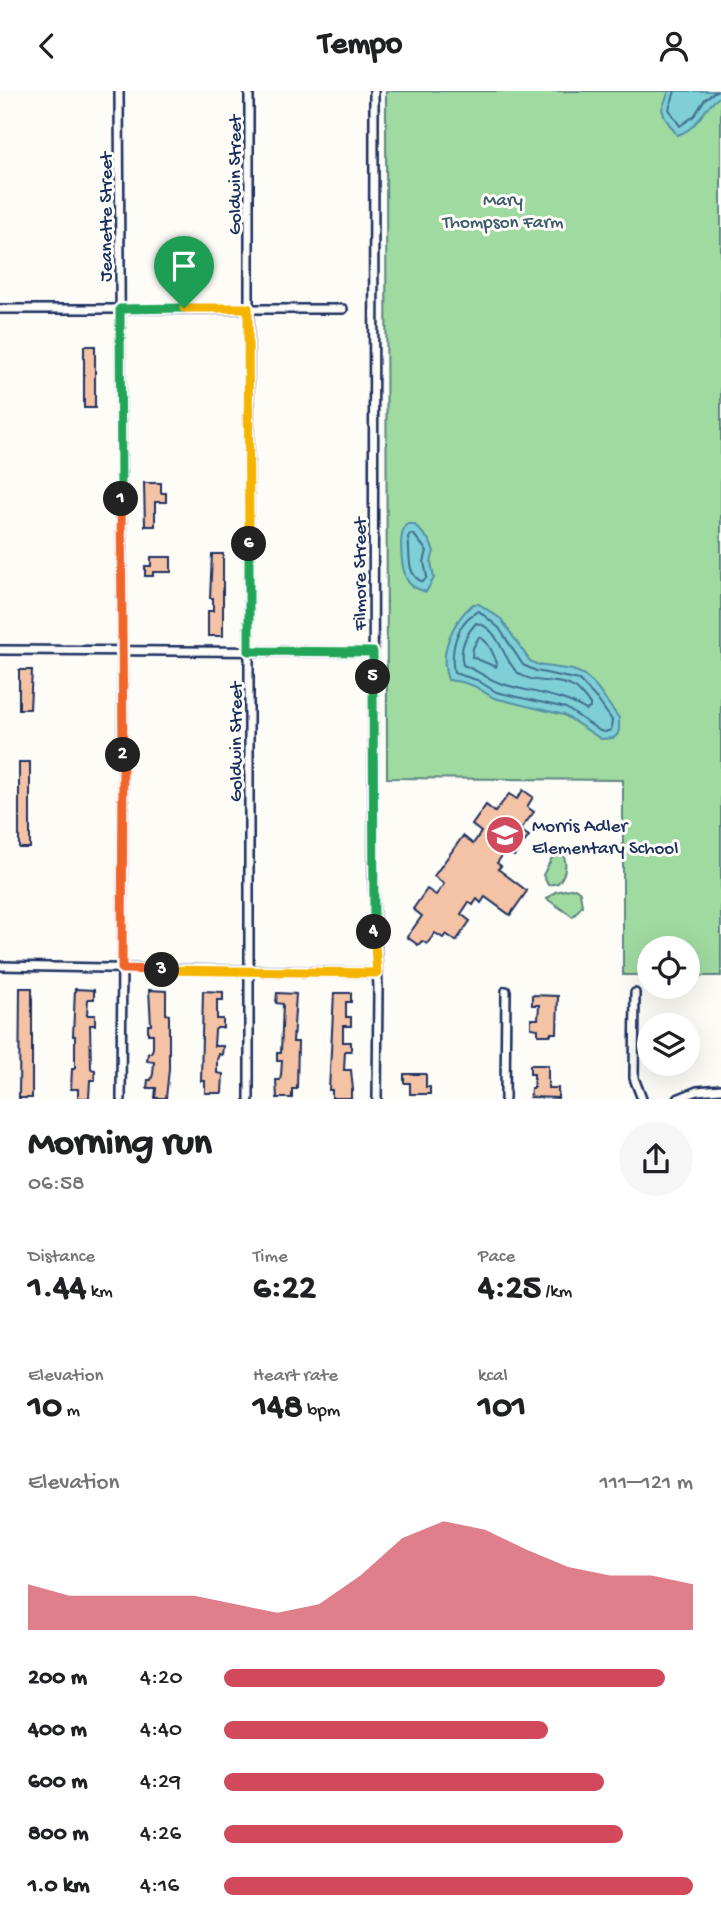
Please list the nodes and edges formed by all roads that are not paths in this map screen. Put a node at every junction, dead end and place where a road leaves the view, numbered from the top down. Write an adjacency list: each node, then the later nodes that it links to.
1 (119, 91): 6 (street, Jeanette Street)
2 (249, 91): 4 (street, Goldwin Street)
3 (374, 91): 11 (street, Filmore Street)
4 (248, 308): 6 (street); 7 (street); 10 (street, Goldwin Street)
5 (0, 309): 6 (street)
6 (120, 309): 9 (street, Jeanette Street)
7 (343, 309)
8 (0, 650): 9 (street)
9 (122, 651): 10 (street); 13 (street, Jeanette Street)
10 (249, 651): 11 (street); 14 (street, Goldwin Street)
11 (373, 652): 15 (street, Filmore Street)
12 (0, 966): 13 (street)
13 (122, 969): 14 (street); 19 (street, Jeanette Street)
14 (250, 972): 15 (street); 20 (street, Goldwin Street)
15 (377, 973): 21 (street, Filmore Street)
16 (506, 991): 22 (street)
17 (635, 993): 23 (street)
18 (721, 1089): 24 (street)
19 (121, 1098)
20 (249, 1098)
21 (377, 1098)
22 (505, 1098)
23 (642, 1098)
24 (677, 1098)

